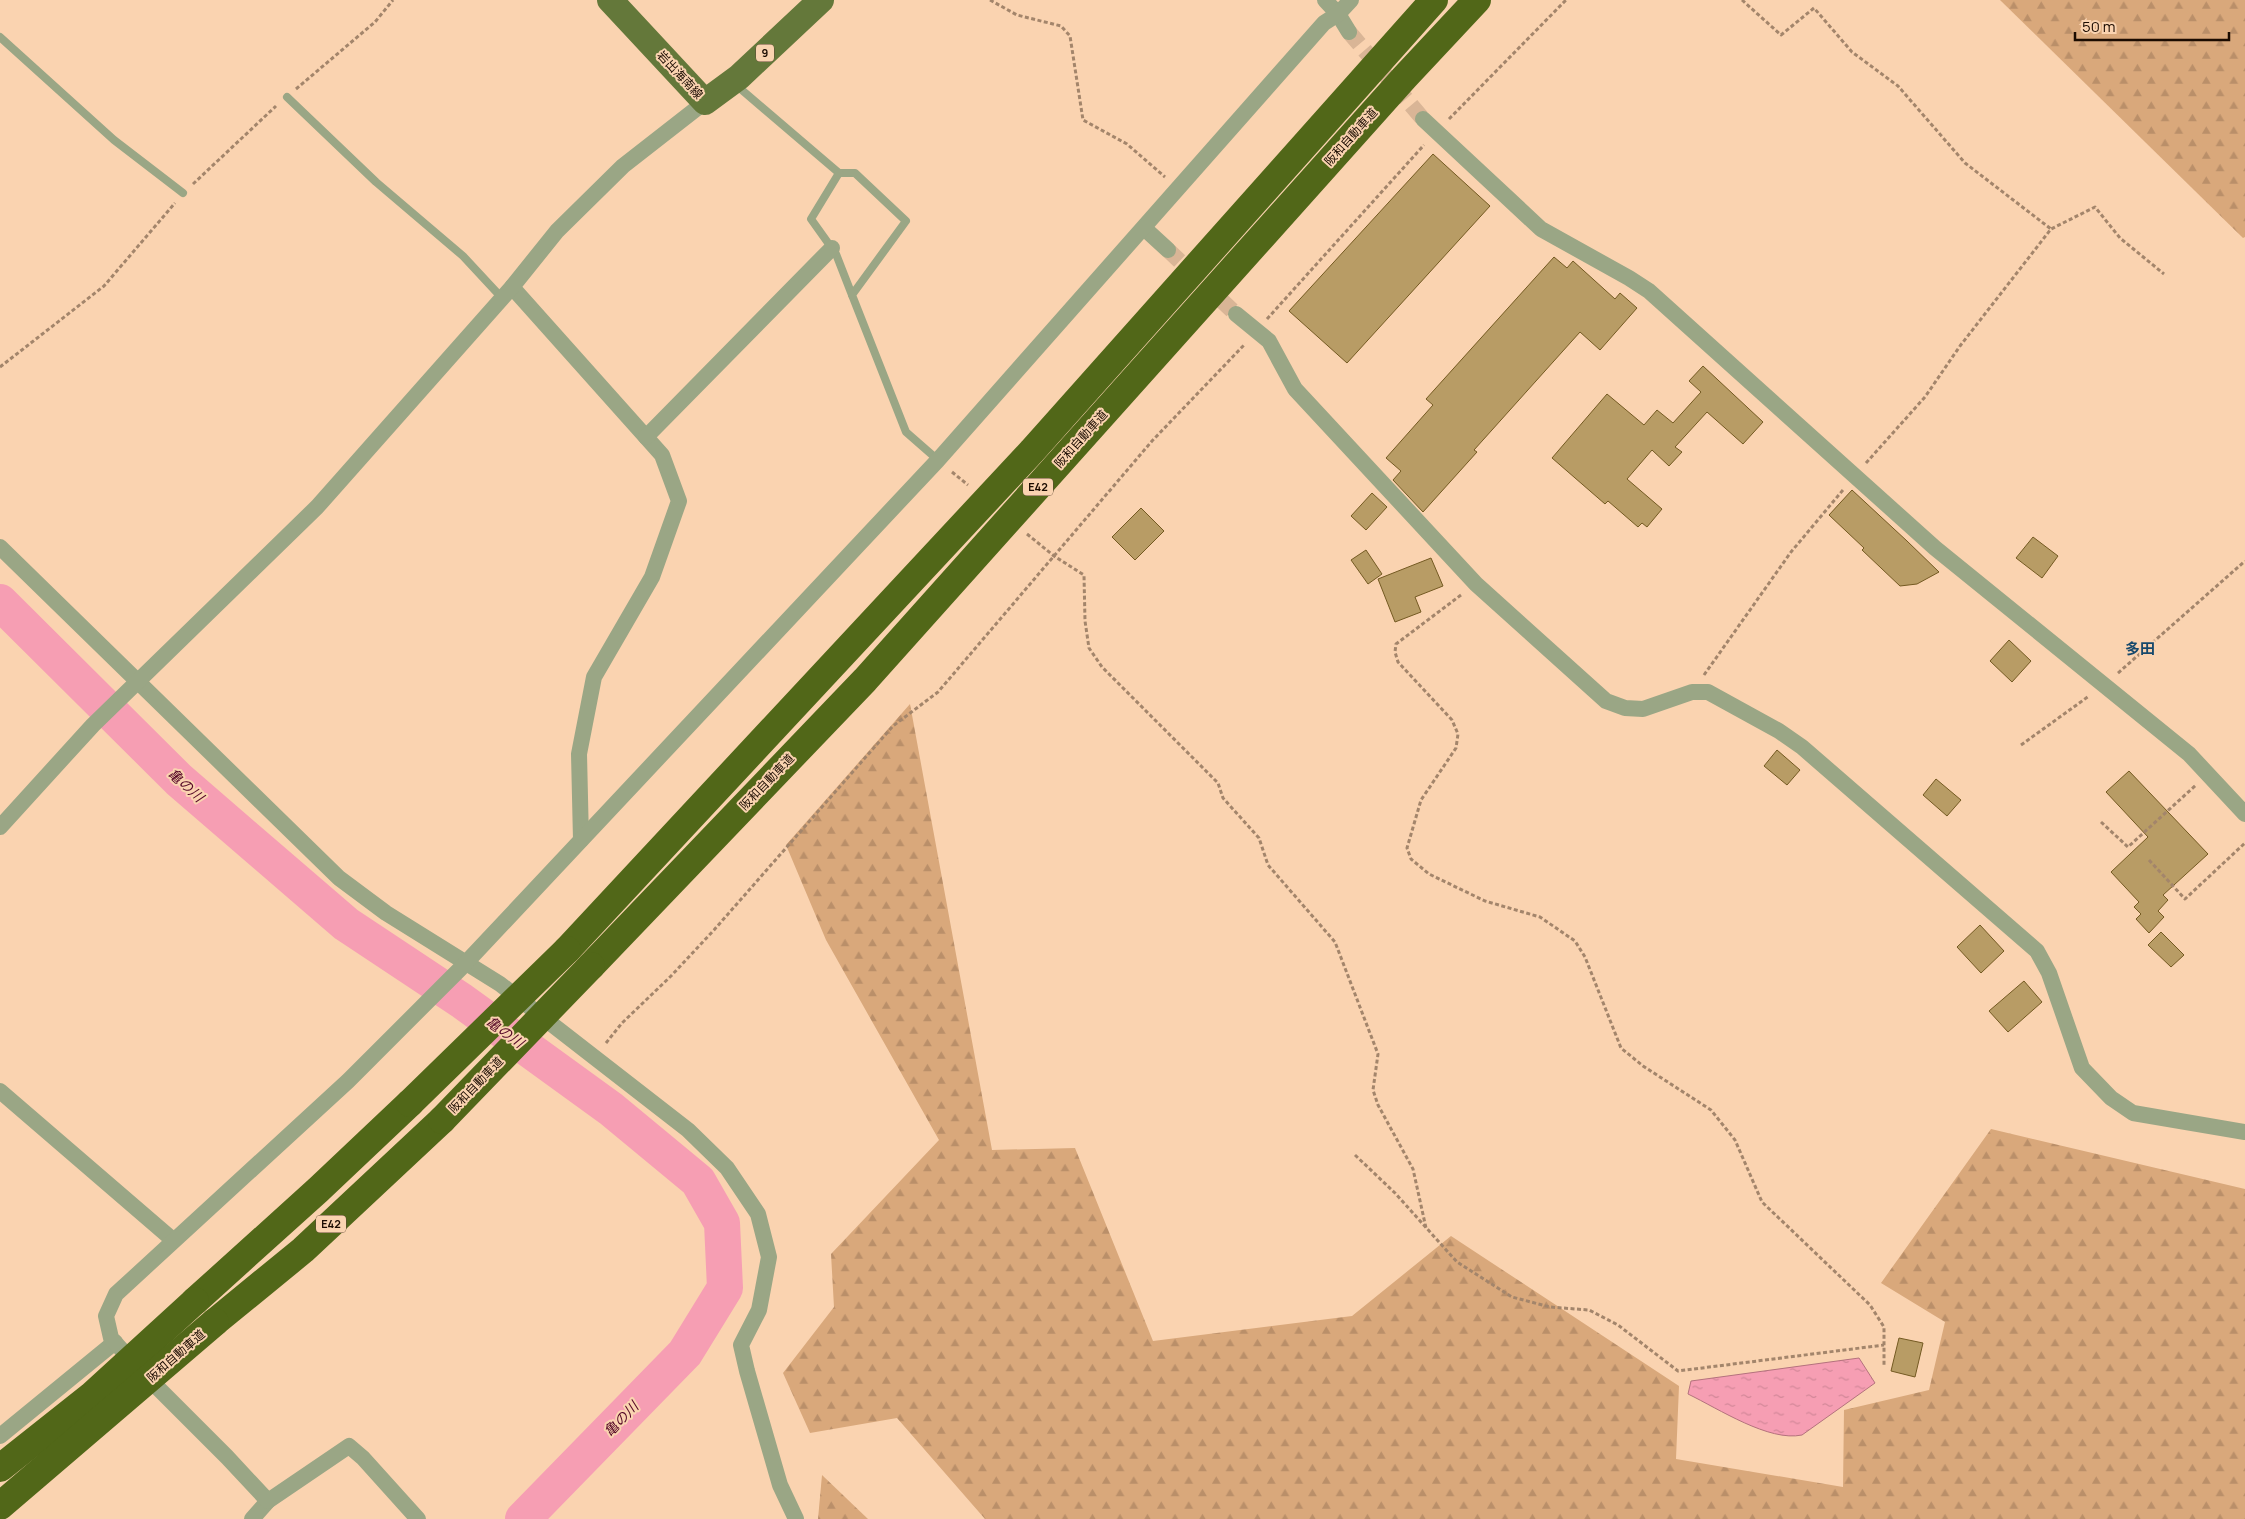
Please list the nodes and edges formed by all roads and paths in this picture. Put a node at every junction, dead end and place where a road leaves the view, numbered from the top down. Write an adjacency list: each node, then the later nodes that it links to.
1 (393, 0): 15 (path)
2 (610, 0): 16 (main road, 岩出海南線)
3 (821, 0): 14 (main road, 岩出海南線 / 9)
4 (990, 0): 20 (path)
5 (1326, 0): 11 (street)
6 (1351, 0): 11 (street)
7 (1434, 0): 63 (highway, E42, bridge)
8 (1478, 0): 65 (highway, 阪和自動車道 / E42, bridge)
9 (1566, 0): 18 (path)
10 (1742, 0): 23 (path)
11 (1338, 14): 12 (street); 20 (street)
12 (1349, 32)
13 (0, 37): 21 (lane)
14 (732, 82): 16 (main road, 岩出海南線 / 9); 19 (lane)
15 (287, 97): 21 (path); 27 (lane)
16 (705, 102): 27 (street)
17 (1423, 119): 18 (street)
18 (1436, 132): 30 (path); 34 (street)
19 (839, 173): 24 (lane); 28 (lane)
20 (1177, 187): 22 (street)
21 (183, 193): 31 (path)
22 (1144, 228): 25 (street); 33 (street)
23 (2051, 229): 26 (path); 34 (path)
24 (832, 248): 28 (lane); 32 (street)
25 (1168, 250)
26 (2164, 274)
27 (507, 293): 32 (street); 41 (street)
28 (852, 294): 33 (lane)
29 (1236, 314): 30 (street)
30 (1256, 331): 38 (path); 40 (street)
31 (0, 367)
32 (646, 437): 49 (street)
33 (938, 460): 35 (path); 49 (street)
34 (1855, 476): 42 (street); 43 (path)
35 (974, 490)
36 (1025, 532): 38 (path)
37 (0, 547): 41 (street)
38 (1054, 556): 53 (path); 57 (path)
39 (2245, 561): 42 (path)
40 (1476, 584): 43 (street); 60 (path)
41 (138, 680): 48 (street); 52 (street)
42 (2104, 685): 44 (path); 45 (street)
43 (1692, 692): 55 (street)
44 (2021, 746)
45 (2208, 774): 46 (street); 47 (path)
46 (2245, 814)
47 (2102, 822)
48 (0, 827)
49 (581, 840): 52 (street)
50 (2245, 843): 51 (path)
51 (2149, 860)
52 (463, 965): 53 (street); 58 (street)
53 (595, 1058): 68 (street)
54 (0, 1091): 58 (street)
55 (2245, 1132)
56 (1355, 1155): 57 (path)
57 (1426, 1228): 60 (path)
58 (173, 1240): 59 (street)
59 (115, 1342): 62 (street); 64 (street)
60 (1884, 1345): 61 (path)
61 (1884, 1366)
62 (0, 1436)
63 (0, 1468)
64 (268, 1501): 66 (street); 67 (street)
65 (0, 1506)
66 (252, 1519)
67 (418, 1519)
68 (796, 1519)

